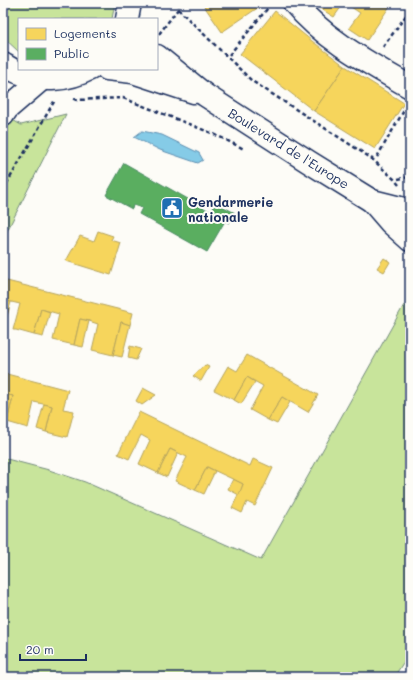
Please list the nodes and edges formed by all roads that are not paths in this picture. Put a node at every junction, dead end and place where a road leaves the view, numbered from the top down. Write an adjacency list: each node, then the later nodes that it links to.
1 (294, 3): 7 (street)
2 (158, 57): 8 (street, Boulevard de l'Europe)
3 (3, 64): 6 (street)
4 (88, 70): 6 (street)
5 (116, 70): 8 (street, Boulevard de l'Europe)
6 (52, 84): 9 (street)
7 (410, 87)
8 (205, 95): 10 (street, Boulevard de l'Europe)
9 (3, 115)
10 (372, 201): 11 (street, Boulevard de l'Europe); 12 (street, Boulevard de l'Europe)
11 (410, 214)
12 (410, 240)

